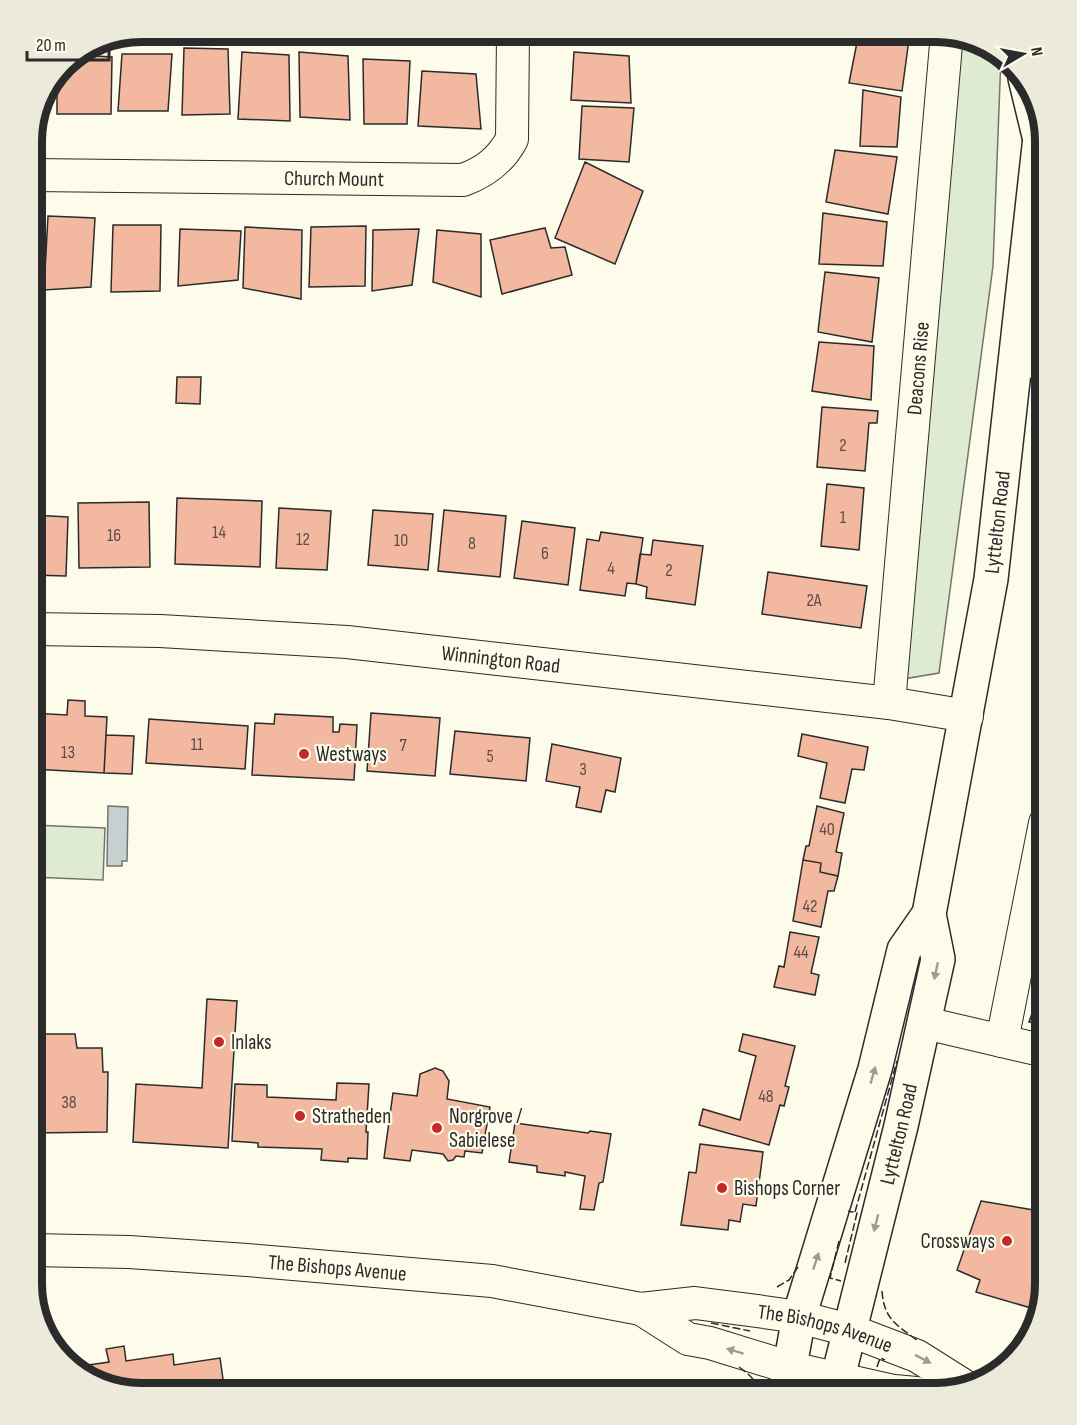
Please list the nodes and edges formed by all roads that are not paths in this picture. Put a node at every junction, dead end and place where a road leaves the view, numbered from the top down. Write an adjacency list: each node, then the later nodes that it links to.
1 (513, 42): 3 (street, Church Mount)
2 (945, 42): 7 (street, Deacons Rise)
3 (42, 175)
4 (1035, 259): 5 (highway, Lyttelton Road)
5 (1031, 361): 8 (highway, Lyttelton Road)
6 (42, 629): 7 (street, Winnington Road)
7 (889, 703): 8 (street, Winnington Road)
8 (967, 716): 10 (highway, Lyttelton Road)
9 (1035, 878): 12 (street)
10 (929, 914): 11 (highway, Lyttelton Road, one-way to 11); 16 (highway, Lyttelton Road, one-way to 10)
11 (925, 1023): 12 (street); 17 (highway, Lyttelton Road, one-way to 17)
12 (1002, 1041): 13 (street)
13 (1035, 1048)
14 (42, 1250): 15 (street, The Bishops Avenue)
15 (641, 1309): 16 (street, The Bishops Avenue, one-way to 15); 16 (street, The Bishops Avenue)
16 (793, 1355): 17 (street, The Bishops Avenue); 17 (street, The Bishops Avenue)
17 (841, 1363): 18 (street, The Bishops Avenue, one-way to 18); 19 (street, The Bishops Avenue)
18 (956, 1381)
19 (879, 1383)

